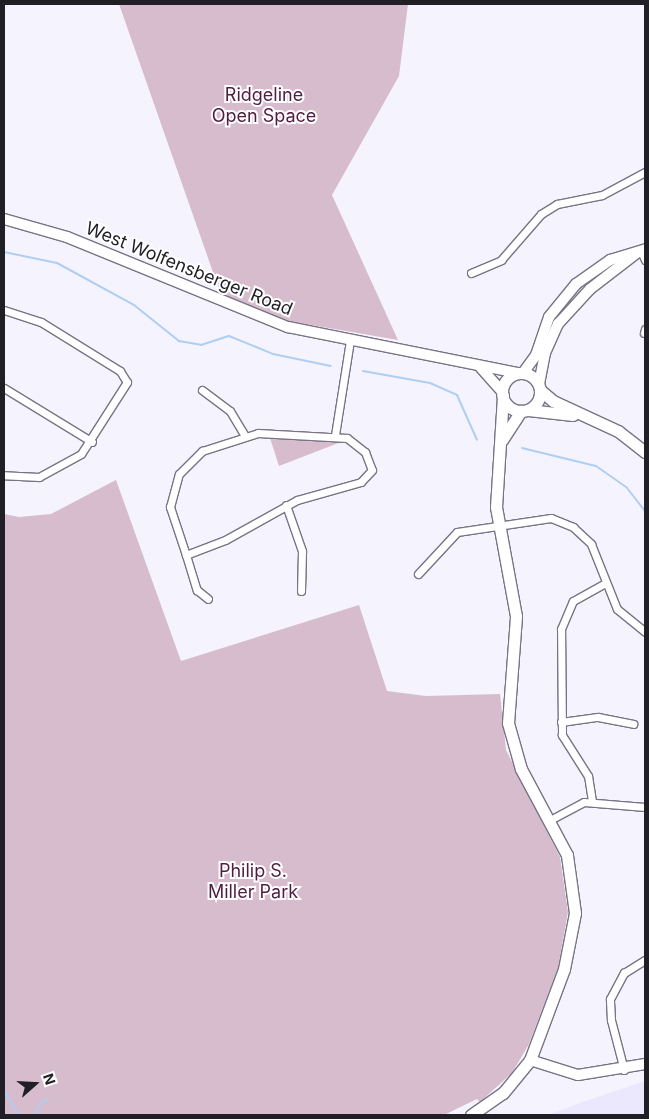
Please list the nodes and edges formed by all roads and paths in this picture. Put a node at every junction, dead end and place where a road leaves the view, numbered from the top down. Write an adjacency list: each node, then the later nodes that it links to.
1 (645, 172): 4 (street)
2 (4, 220): 6 (main road, West Wolfensberger Road)
3 (642, 253): 8 (main road); 9 (main road)
4 (471, 273)
5 (4, 310): 17 (street)
6 (350, 340): 7 (main road, West Wolfensberger Road); 15 (street)
7 (481, 368): 8 (main road, West Wolfensberger Road); 12 (main road)
8 (520, 373): 9 (main road); 12 (main road)
9 (540, 387): 13 (main road); 14 (main road)
10 (4, 388): 17 (street)
11 (202, 390): 16 (street)
12 (502, 393): 13 (main road); 19 (main road)
13 (525, 410): 14 (main road); 19 (main road)
14 (584, 416): 18 (main road)
15 (335, 435): 16 (street); 21 (street)
16 (244, 436): 23 (street)
17 (92, 442): 20 (street)
18 (645, 452)
19 (497, 453): 22 (main road)
20 (4, 475)
21 (286, 505): 23 (street); 26 (street)
22 (498, 523): 24 (street); 25 (street); 33 (main road)
23 (186, 555): 27 (street)
24 (418, 574)
25 (605, 583): 28 (street); 29 (street)
26 (301, 591)
27 (208, 599)
28 (645, 632)
29 (561, 722): 30 (street); 31 (street)
30 (633, 724)
31 (592, 801): 32 (street); 33 (street)
32 (645, 807)
33 (550, 820): 35 (main road)
34 (645, 960): 37 (street)
35 (530, 1060): 37 (main road); 38 (main road)
36 (645, 1064): 37 (main road)
37 (624, 1070)
38 (471, 1115)

